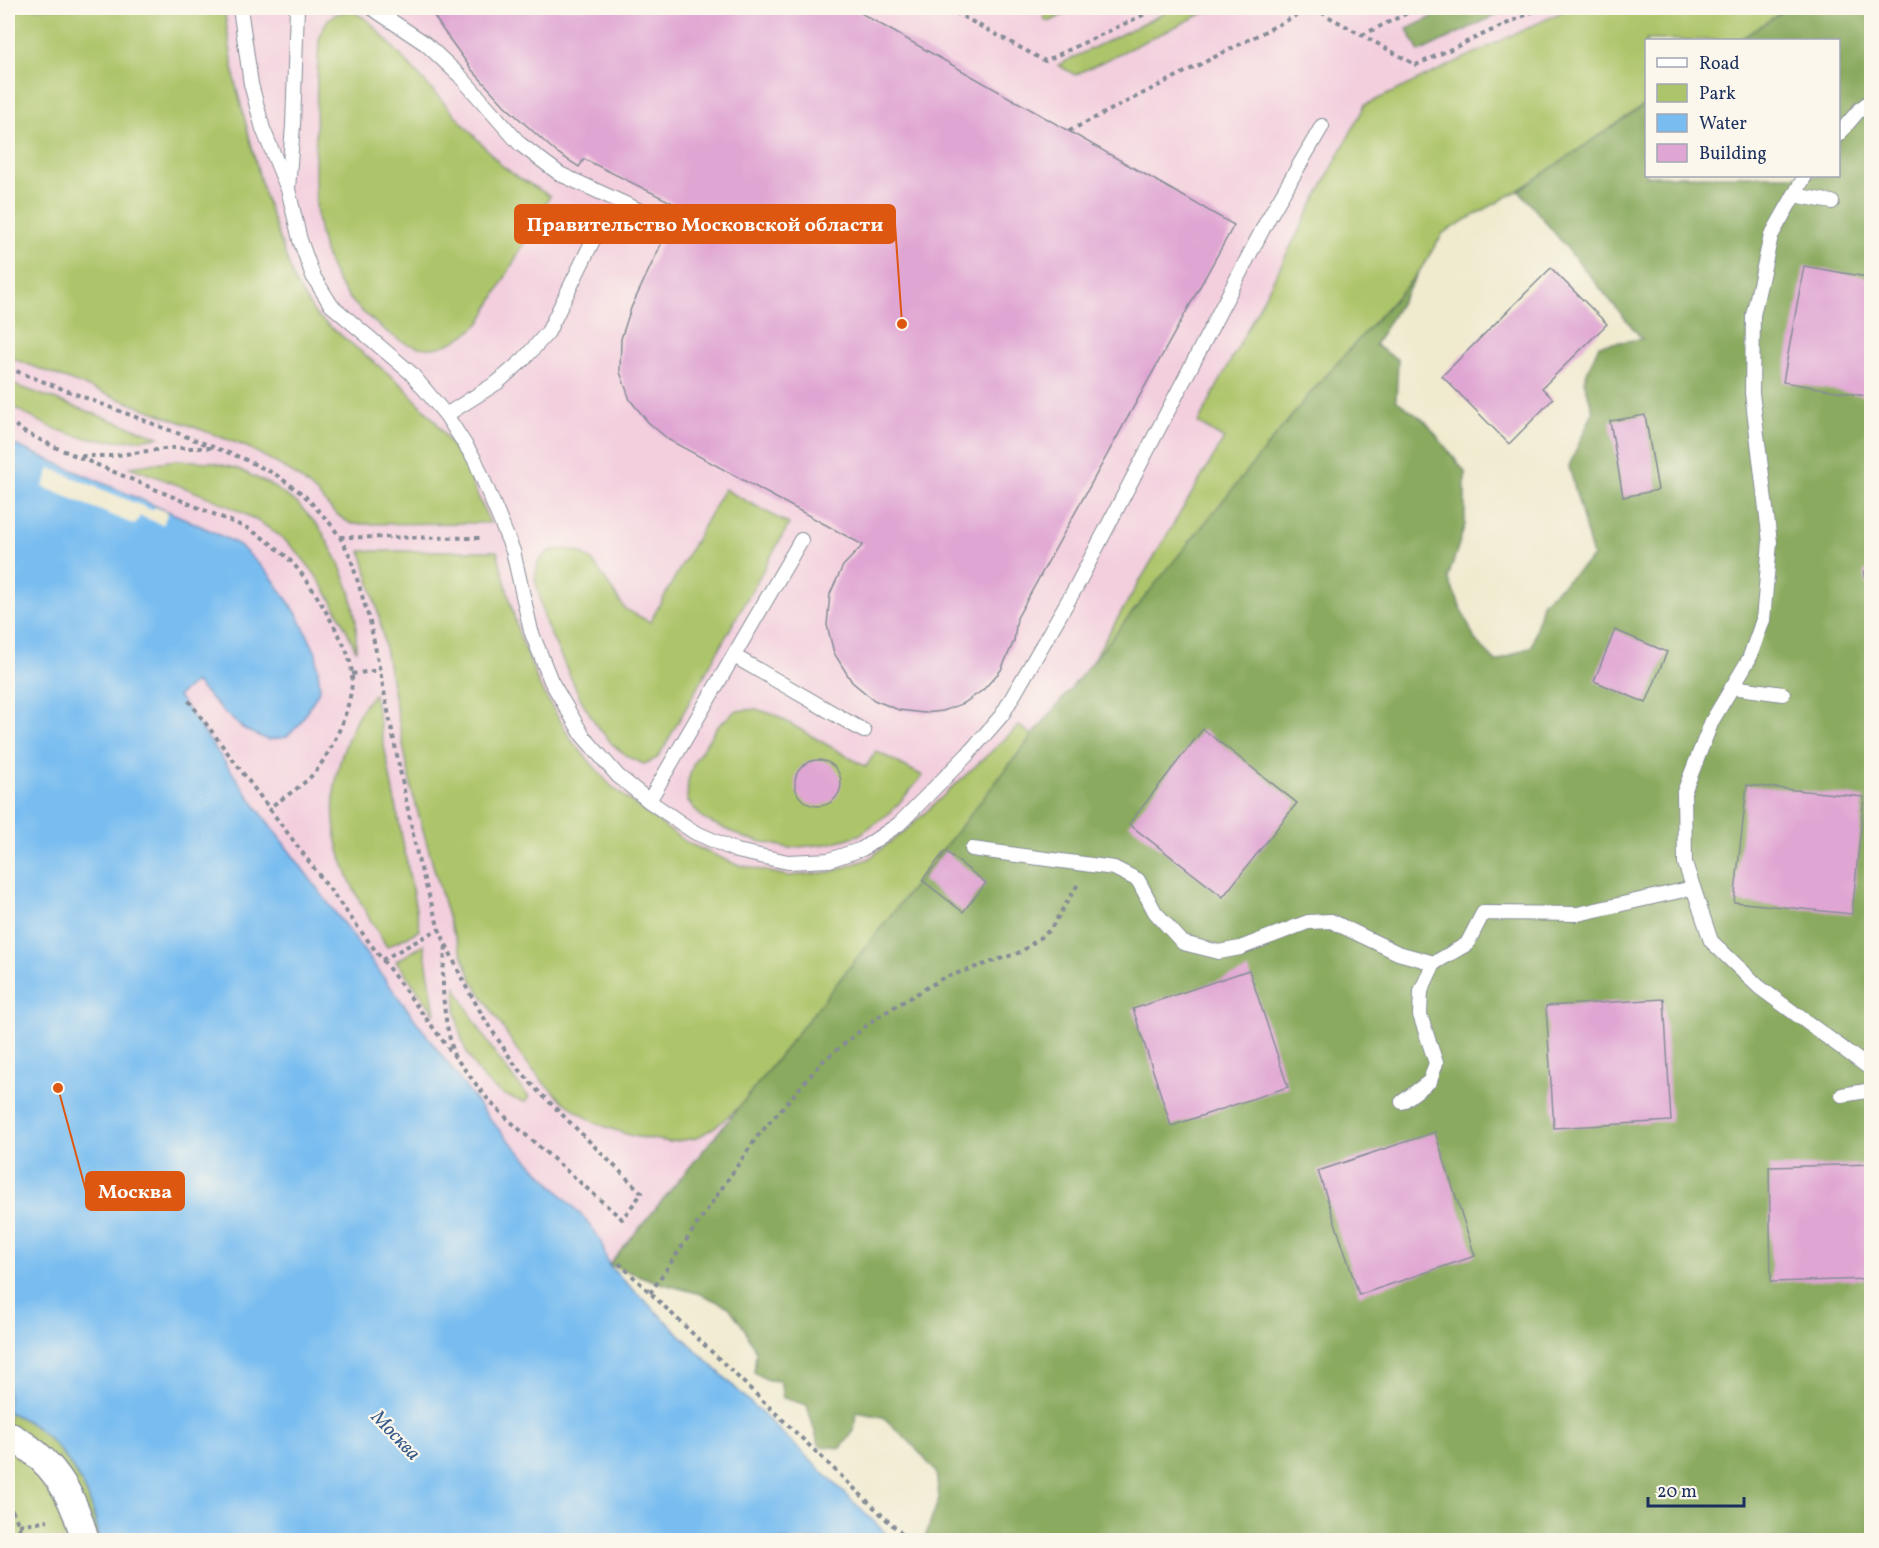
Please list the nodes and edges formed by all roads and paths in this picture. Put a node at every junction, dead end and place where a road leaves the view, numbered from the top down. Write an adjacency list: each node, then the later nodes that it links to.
1 (240, 8): 16 (lane)
2 (297, 8): 16 (lane)
3 (372, 8): 19 (lane)
4 (947, 8): 5 (path)
5 (1158, 8)
6 (1312, 8): 10 (path); 13 (path)
7 (1418, 8): 10 (path)
8 (1541, 8): 9 (path)
9 (1533, 9): 10 (path)
10 (1361, 35)
11 (1872, 100): 14 (lane)
12 (1322, 126): 36 (lane)
13 (1069, 131)
14 (1840, 134)
15 (1804, 177): 17 (lane)
16 (288, 189): 22 (lane)
17 (1794, 195): 18 (lane); 32 (lane)
18 (1832, 202)
19 (667, 223)
20 (598, 230): 22 (lane)
21 (8, 368): 24 (path)
22 (446, 415): 27 (lane)
23 (8, 420): 25 (path)
24 (216, 448): 25 (path); 26 (path)
25 (77, 456): 31 (path)
26 (340, 537): 27 (path); 30 (path)
27 (508, 538): 36 (lane)
28 (801, 540): 29 (lane)
29 (734, 656): 35 (lane); 36 (lane)
30 (379, 670): 31 (path); 41 (path)
31 (352, 674): 37 (path)
32 (1732, 687): 33 (lane); 40 (lane)
33 (1783, 694)
34 (186, 697): 37 (path)
35 (864, 731)
36 (649, 801)
37 (269, 808): 43 (path)
38 (972, 849): 39 (lane)
39 (1090, 864): 44 (lane); 51 (path)
40 (1693, 888): 44 (lane); 46 (lane)
41 (439, 929): 42 (path); 43 (path)
42 (446, 945): 45 (path); 45 (path)
43 (382, 960): 45 (path)
44 (1434, 963): 49 (lane)
45 (454, 1057)
46 (1872, 1070)
47 (1872, 1090): 48 (lane)
48 (1842, 1095)
49 (1402, 1102)
50 (619, 1263): 51 (path)
51 (650, 1293): 56 (path)
52 (8, 1435): 55 (street)
53 (8, 1502): 54 (path)
54 (21, 1540)
55 (85, 1540)
56 (908, 1540)

